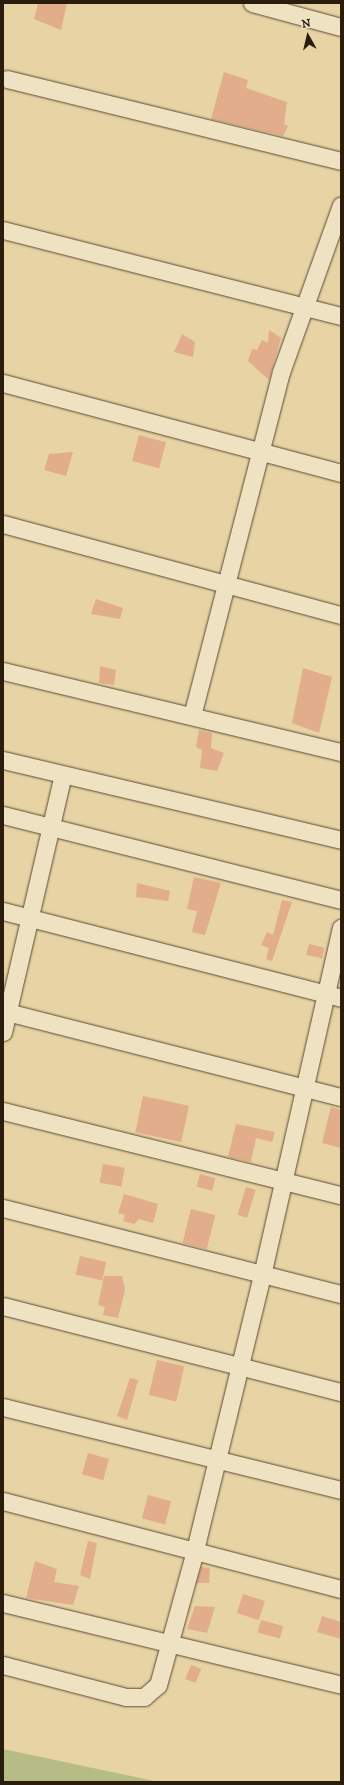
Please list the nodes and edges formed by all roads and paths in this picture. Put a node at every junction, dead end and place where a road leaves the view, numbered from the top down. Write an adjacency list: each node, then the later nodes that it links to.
1 (252, 3): 2 (street)
2 (341, 27)
3 (4, 83): 4 (street)
4 (341, 161)
5 (341, 205): 7 (street)
6 (3, 230): 7 (street)
7 (306, 305): 8 (street); 10 (street)
8 (341, 316)
9 (3, 383): 10 (street)
10 (260, 452): 11 (street); 13 (street)
11 (341, 473)
12 (3, 524): 13 (street)
13 (226, 584): 14 (street); 16 (street)
14 (341, 614)
15 (3, 671): 16 (street)
16 (192, 716): 17 (street)
17 (341, 752)
18 (3, 760): 19 (street)
19 (63, 775): 21 (street); 22 (street)
20 (3, 815): 21 (street)
21 (53, 827): 23 (street); 25 (street)
22 (341, 840)
23 (341, 900)
24 (3, 911): 25 (street)
25 (32, 918): 27 (street); 28 (street)
26 (341, 928): 27 (street)
27 (334, 996): 30 (street)
28 (5, 1012): 29 (street); 30 (street)
29 (3, 1032)
30 (304, 1089): 31 (street); 33 (street)
31 (341, 1097)
32 (3, 1110): 33 (street)
33 (283, 1180): 34 (street); 36 (street)
34 (341, 1195)
35 (3, 1208): 36 (street)
36 (262, 1275): 37 (street); 39 (street)
37 (341, 1294)
38 (3, 1306): 39 (street)
39 (237, 1368): 40 (street); 42 (street)
40 (341, 1392)
41 (3, 1407): 42 (street)
42 (215, 1460): 43 (street); 45 (street)
43 (341, 1490)
44 (3, 1501): 45 (street)
45 (194, 1554): 46 (street); 48 (street)
46 (341, 1590)
47 (3, 1603): 48 (street)
48 (167, 1646): 49 (street); 50 (street)
49 (3, 1665)
50 (341, 1686)

